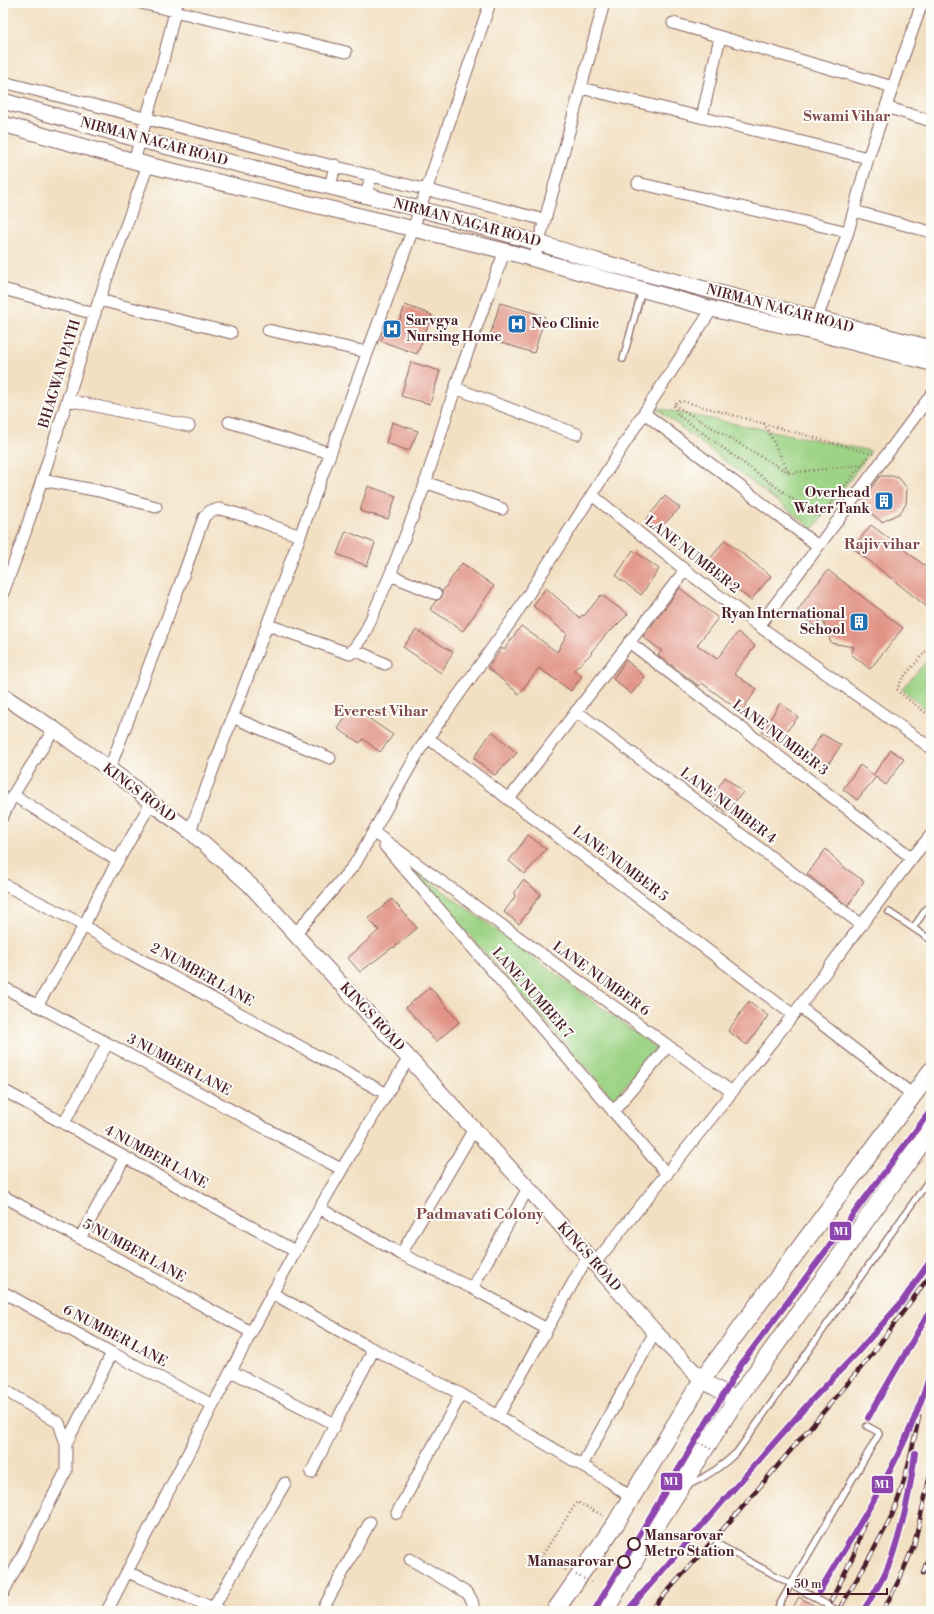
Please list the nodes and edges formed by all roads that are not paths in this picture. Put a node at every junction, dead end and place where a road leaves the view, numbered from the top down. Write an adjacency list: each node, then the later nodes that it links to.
1 (141, 3): 5 (street)
2 (490, 3): 27 (street)
3 (604, 3): 10 (street)
4 (922, 3): 11 (street)
5 (176, 7): 8 (street); 17 (street, BHAGWAN PATH)
6 (673, 23): 7 (street)
7 (720, 37): 11 (street); 16 (street)
8 (346, 52)
9 (3, 82): 12 (street)
10 (581, 88): 16 (street); 31 (street)
11 (892, 88): 14 (street)
12 (41, 91): 15 (street); 17 (street)
13 (3, 101): 15 (street, NIRMAN NAGAR ROAD)
14 (886, 107): 18 (street); 21 (street)
15 (36, 110): 20 (street, NIRMAN NAGAR ROAD)
16 (702, 117): 21 (street)
17 (146, 118): 20 (street, BHAGWAN PATH); 23 (street)
18 (931, 121)
19 (3, 124): 22 (street, NIRMAN NAGAR ROAD)
20 (140, 140): 22 (street, BHAGWAN PATH); 26 (street, NIRMAN NAGAR ROAD)
21 (868, 158): 30 (street)
22 (141, 163): 32 (street, NIRMAN NAGAR ROAD); 40 (street, BHAGWAN PATH)
23 (335, 166): 24 (street); 26 (street)
24 (371, 175): 27 (street); 28 (street)
25 (638, 183): 33 (street)
26 (330, 187): 28 (street, NIRMAN NAGAR ROAD)
27 (426, 188): 29 (street); 31 (street)
28 (366, 196): 29 (street, NIRMAN NAGAR ROAD)
29 (420, 209): 32 (street); 35 (street, NIRMAN NAGAR ROAD)
30 (854, 211): 33 (street); 34 (street)
31 (545, 220): 35 (street)
32 (413, 229): 36 (street, NIRMAN NAGAR ROAD); 47 (street)
33 (848, 232): 43 (street)
34 (931, 232)
35 (539, 243): 37 (street); 43 (street, NIRMAN NAGAR ROAD)
36 (505, 251): 37 (street, NIRMAN NAGAR ROAD); 50 (street)
37 (534, 260): 39 (street, NIRMAN NAGAR ROAD)
38 (3, 289): 42 (street)
39 (642, 290): 41 (street, NIRMAN NAGAR ROAD); 48 (lane)
40 (99, 300): 42 (street, BHAGWAN PATH); 45 (street)
41 (712, 309): 43 (street, NIRMAN NAGAR ROAD); 53 (street)
42 (95, 314): 52 (street, BHAGWAN PATH)
43 (817, 326): 46 (street, NIRMAN NAGAR ROAD); 49 (street, NIRMAN NAGAR ROAD)
44 (268, 330): 47 (street)
45 (231, 333)
46 (931, 348)
47 (367, 352): 57 (street)
48 (623, 358)
49 (931, 363)
50 (455, 388): 56 (street); 59 (street)
51 (931, 395): 64 (street)
52 (68, 400): 55 (street); 58 (street, BHAGWAN PATH)
53 (644, 413): 60 (street); 64 (street)
54 (229, 422): 57 (street)
55 (189, 426)
56 (577, 434)
57 (330, 453): 63 (street)
58 (42, 480): 61 (street); 67 (street, BHAGWAN PATH)
59 (425, 482): 62 (street); 66 (street)
60 (592, 495): 65 (street, LANE NUMBER 2); 78 (street)
61 (156, 507)
62 (502, 509)
63 (300, 536): 69 (street); 81 (street)
64 (818, 546): 70 (street)
65 (685, 570): 70 (street, LANE NUMBER 2); 71 (street)
66 (390, 575): 68 (street); 72 (street)
67 (3, 594)
68 (436, 594)
69 (268, 625): 72 (street); 76 (street)
70 (759, 626): 79 (street, LANE NUMBER 2)
71 (629, 642): 75 (street); 89 (street, LANE NUMBER 3)
72 (353, 649): 73 (street)
73 (385, 664)
74 (3, 696): 77 (street, KINGS ROAD)
75 (576, 711): 83 (street); 94 (street, LANE NUMBER 4)
76 (232, 717): 80 (street); 86 (street)
77 (54, 729): 81 (street, KINGS ROAD); 82 (street)
78 (428, 738): 83 (street, LANE NUMBER 5); 87 (street)
79 (931, 748)
80 (330, 758)
81 (110, 770): 84 (street, KINGS ROAD)
82 (13, 795): 85 (street); 90 (street)
83 (509, 798): 101 (street, LANE NUMBER 5)
84 (150, 802): 86 (street, KINGS ROAD); 90 (street)
85 (3, 816)
86 (190, 831): 97 (street, KINGS ROAD)
87 (373, 832): 97 (street); 103 (street, LANE NUMBER 6); 110 (street, LANE NUMBER 7)
88 (931, 835): 89 (street)
89 (912, 858): 94 (street)
90 (118, 861): 95 (street)
91 (3, 884): 95 (street, 2 NUMBER LANE)
92 (927, 908): 96 (lane)
93 (889, 912): 96 (lane)
94 (862, 925): 101 (street)
95 (84, 926): 100 (street); 108 (street, 2 NUMBER LANE)
96 (913, 928): 98 (lane)
97 (295, 934): 104 (street, KINGS ROAD)
98 (931, 940)
99 (3, 987): 100 (street, 3 NUMBER LANE)
100 (37, 1006): 102 (street, 3 NUMBER LANE)
101 (796, 1011): 107 (street); 109 (street, LANE NUMBER 5)
102 (107, 1044): 111 (street); 115 (street, 3 NUMBER LANE)
103 (668, 1046): 107 (street, LANE NUMBER 6); 110 (street)
104 (409, 1058): 108 (street); 112 (street, KINGS ROAD)
105 (931, 1071): 109 (main road)
106 (3, 1090): 111 (street, 4 NUMBER LANE)
107 (732, 1092): 116 (street)
108 (387, 1094): 115 (street)
109 (913, 1095): 134 (main road)
110 (613, 1112): 116 (street, LANE NUMBER 7)
111 (64, 1123): 114 (street, 4 NUMBER LANE)
112 (474, 1129): 118 (street, KINGS ROAD); 123 (street)
113 (931, 1130): 137 (main road)
114 (125, 1157): 121 (street); 122 (street, 4 NUMBER LANE)
115 (341, 1169): 120 (street)
116 (667, 1174): 124 (street)
117 (931, 1177): 146 (lane)
118 (528, 1188): 124 (street, KINGS ROAD); 125 (street)
119 (3, 1196): 121 (street, 5 NUMBER LANE)
120 (319, 1208): 122 (street); 123 (street)
121 (80, 1238): 129 (street, 5 NUMBER LANE)
122 (295, 1251): 127 (street)
123 (401, 1254): 125 (street)
124 (591, 1259): 128 (street); 130 (street, KINGS ROAD)
125 (472, 1288): 128 (street)
126 (3, 1292): 132 (street, 6 NUMBER LANE)
127 (272, 1293): 129 (street); 131 (street)
128 (547, 1329): 139 (street)
129 (251, 1332): 133 (street)
130 (655, 1332): 134 (street, KINGS ROAD); 143 (street)
131 (374, 1349): 136 (street); 140 (street)
132 (112, 1353): 138 (street, 6 NUMBER LANE); 142 (street)
133 (231, 1371): 138 (street); 140 (street)
134 (702, 1380): 137 (street, KINGS ROAD); 147 (main road)
135 (3, 1389): 142 (street)
136 (461, 1394): 139 (street); 148 (street)
137 (736, 1400): 146 (main road)
138 (212, 1406): 152 (street)
139 (498, 1416): 143 (street)
140 (335, 1424): 144 (street)
141 (867, 1426): 153 (lane)
142 (66, 1444): 154 (street)
143 (582, 1465): 147 (street)
144 (311, 1473)
145 (285, 1482): 155 (street)
146 (678, 1491): 160 (main road)
147 (631, 1498): 159 (main road)
148 (397, 1513)
149 (370, 1522): 157 (street)
150 (712, 1541): 153 (lane)
151 (410, 1559): 158 (street)
152 (127, 1572): 155 (street); 156 (street)
153 (791, 1584): 161 (lane); 162 (lane)
154 (3, 1593)
155 (217, 1609)
156 (106, 1611)
157 (322, 1611)
158 (473, 1611)
159 (555, 1611)
160 (605, 1611)
161 (776, 1611)
162 (838, 1611)

